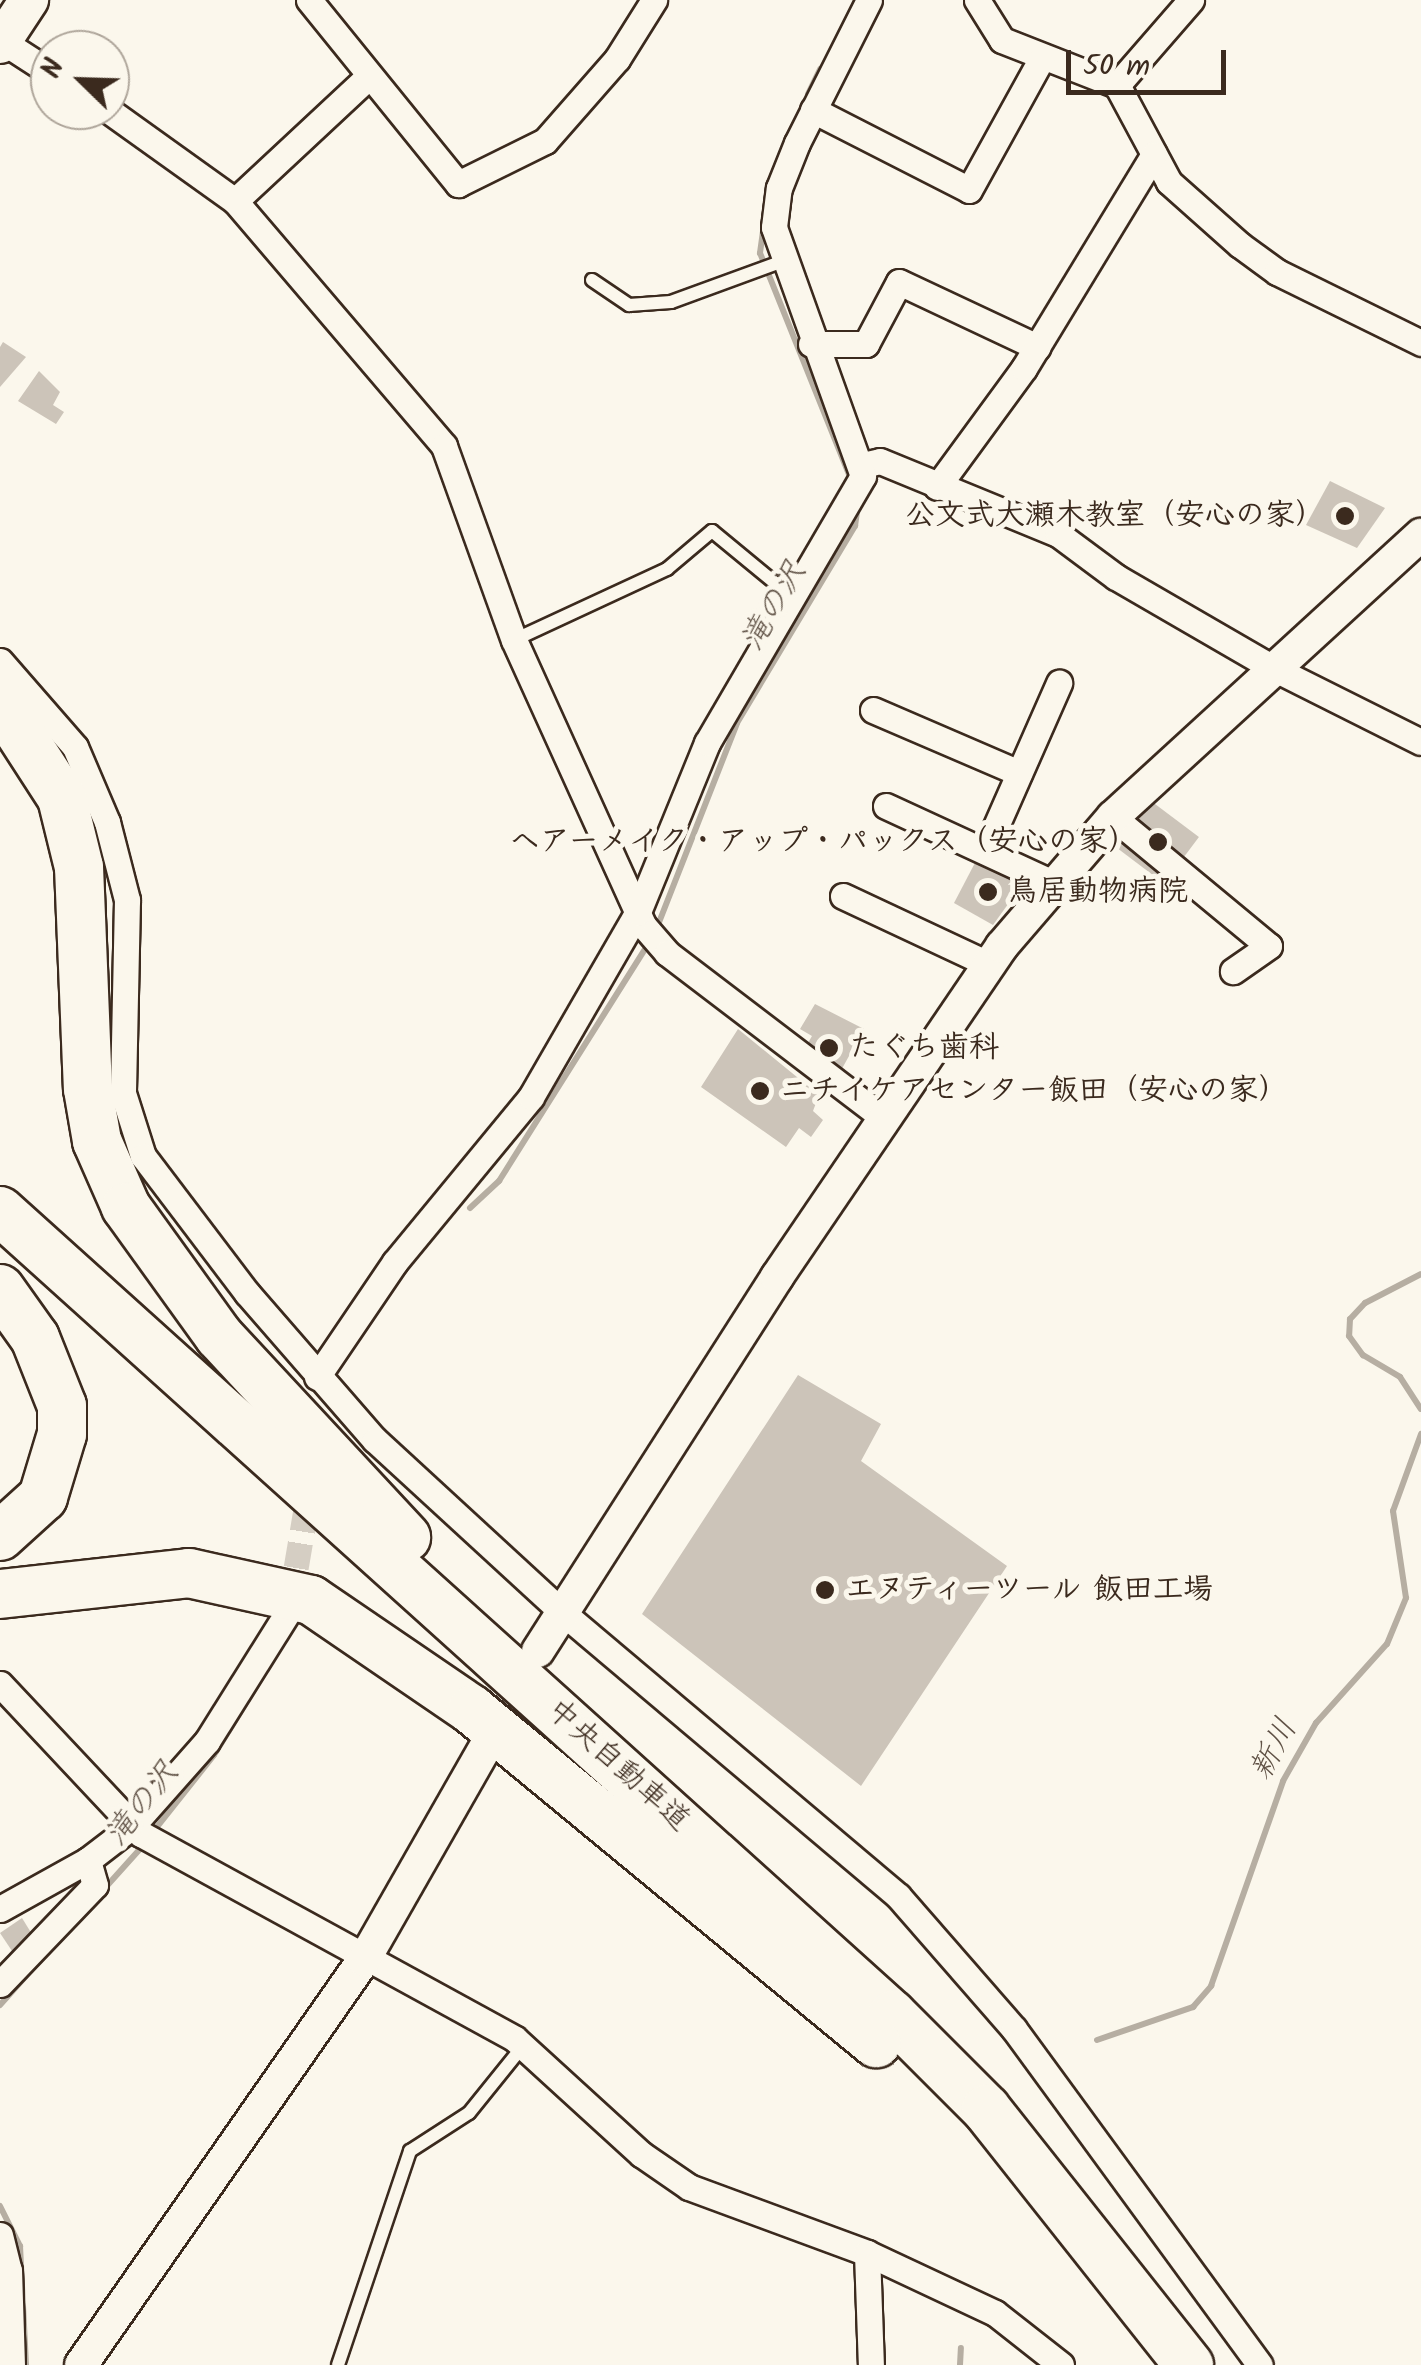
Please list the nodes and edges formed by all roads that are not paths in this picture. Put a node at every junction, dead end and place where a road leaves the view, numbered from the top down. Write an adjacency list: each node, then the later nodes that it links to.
1 (29, 0): 7 (main road)
2 (308, 0): 10 (street)
3 (654, 0): 10 (street)
4 (869, 0): 12 (street)
5 (977, 0): 8 (street)
6 (1191, 0): 11 (street)
7 (1, 42): 9 (street)
8 (1042, 58): 11 (street); 12 (street)
9 (30, 60)
10 (368, 78): 15 (street)
11 (1117, 84): 14 (street)
12 (813, 110): 16 (street)
13 (130, 126): 15 (street)
14 (1154, 154): 18 (street); 20 (street)
15 (235, 201): 25 (street)
16 (781, 261): 17 (lane); 19 (street)
17 (592, 280)
18 (1421, 343)
19 (811, 344): 20 (street); 21 (street)
20 (1037, 347): 22 (street)
21 (863, 471): 22 (street); 24 (street)
22 (937, 488): 27 (street)
23 (1421, 535): 27 (street)
24 (792, 597): 25 (lane); 38 (street)
25 (514, 640): 38 (street)
26 (0, 662): 45 (street)
27 (1273, 668): 31 (street); 34 (street)
28 (1059, 683): 32 (street)
29 (0, 702): 57 (highway)
30 (873, 710): 32 (street)
31 (1421, 742)
32 (1019, 773): 35 (street)
33 (886, 806): 35 (street)
34 (1113, 817): 36 (street); 40 (street)
35 (985, 851): 36 (street)
36 (1053, 883): 39 (street)
37 (843, 896): 39 (street)
38 (641, 918): 41 (street); 45 (street)
39 (990, 964): 41 (street)
40 (1233, 971)
41 (885, 1119): 50 (street)
42 (0, 1211): 57 (highway, 中央自動車道)
43 (0, 1248): 60 (highway, 中央自動車道)
44 (0, 1289): 47 (highway)
45 (322, 1384): 46 (street); 50 (street)
46 (319, 1432)
47 (0, 1536)
48 (0, 1594): 60 (highway)
49 (288, 1612): 54 (street)
50 (562, 1612): 51 (street); 64 (street)
51 (538, 1651)
52 (0, 1684): 54 (street)
53 (487, 1744): 58 (street)
54 (142, 1835): 55 (street); 58 (street)
55 (88, 1860): 56 (street); 59 (street)
56 (0, 1909)
57 (796, 1924): 71 (highway, 中央自動車道)
58 (364, 1960): 61 (street); 66 (street)
59 (0, 1984)
60 (876, 2043): 70 (highway, 中央自動車道)
61 (523, 2046): 63 (street); 67 (lane)
62 (0, 2235): 65 (street)
63 (867, 2253): 68 (street); 69 (street)
64 (1255, 2363)
65 (12, 2365)
66 (81, 2365)
67 (338, 2365)
68 (871, 2365)
69 (1060, 2365)
70 (1150, 2365)
71 (1189, 2365)

